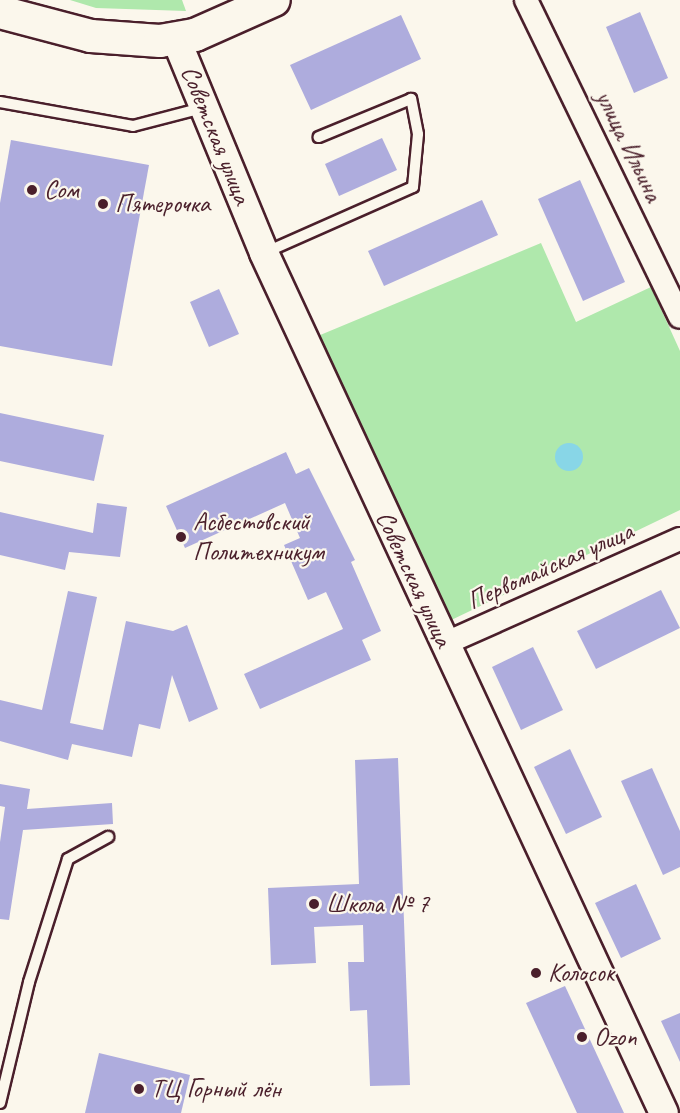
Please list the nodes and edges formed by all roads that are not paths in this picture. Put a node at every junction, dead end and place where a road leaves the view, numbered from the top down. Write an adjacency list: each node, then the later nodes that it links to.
1 (274, 0): 4 (main road)
2 (526, 0): 9 (street, улица Ильина)
3 (0, 12): 4 (main road)
4 (176, 39): 6 (street, Советская улица)
5 (0, 102): 6 (lane)
6 (205, 107): 8 (street, Советская улица)
7 (319, 137): 8 (lane)
8 (264, 253): 11 (street, Советская улица)
9 (680, 318)
10 (680, 539): 11 (street, Первомайская улица)
11 (444, 644): 14 (street, Советская улица)
12 (108, 837): 13 (lane)
13 (0, 1103)
14 (664, 1113)

